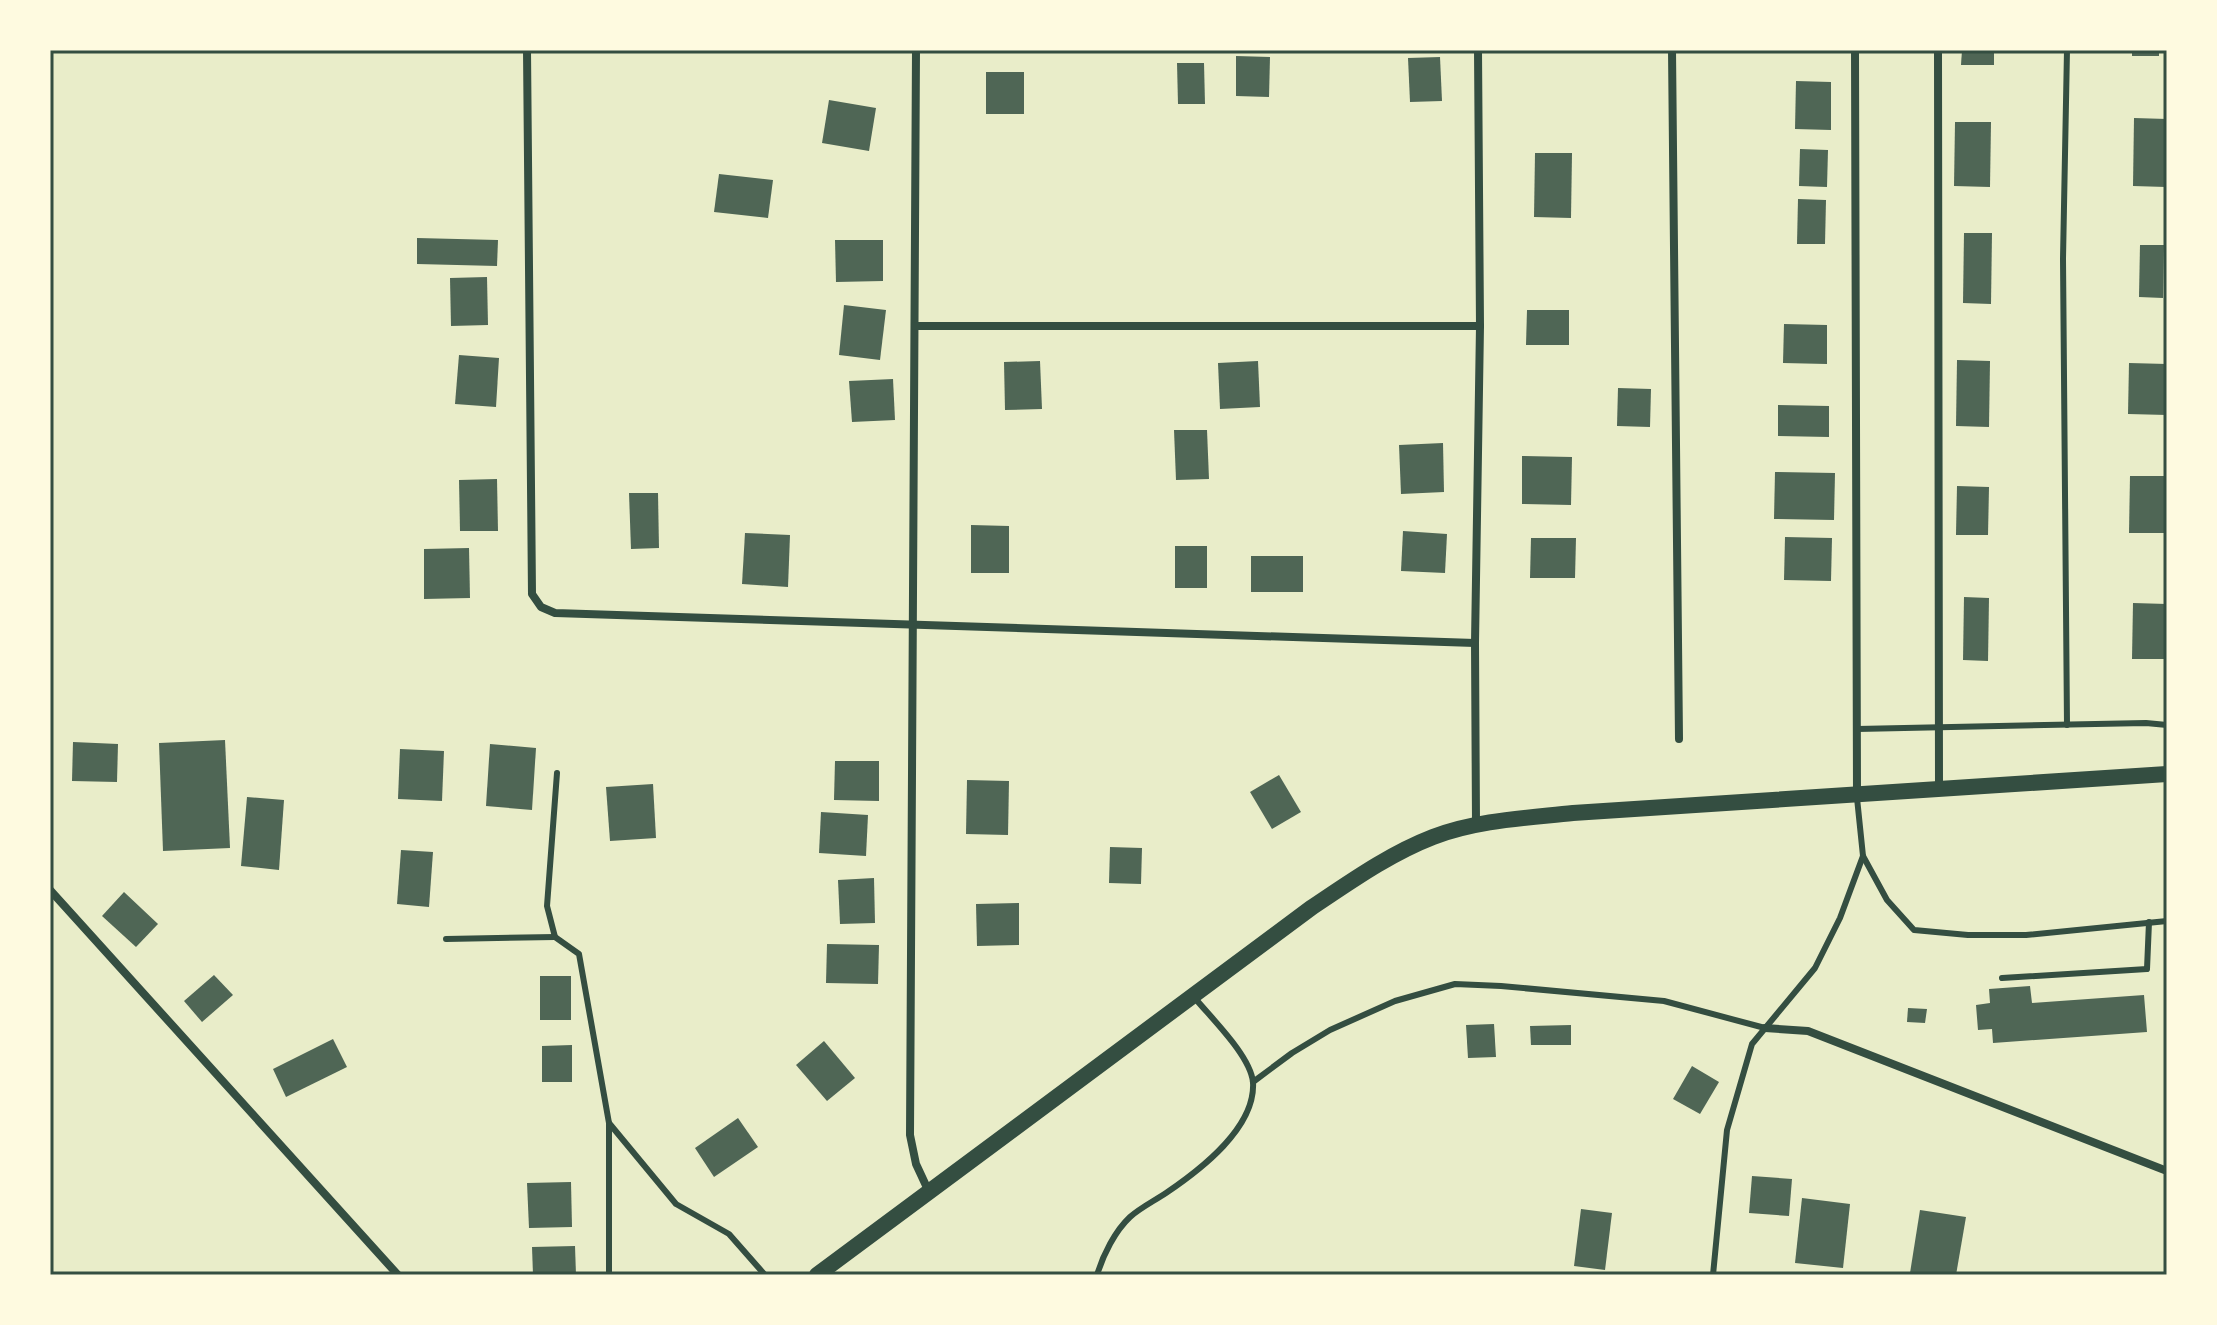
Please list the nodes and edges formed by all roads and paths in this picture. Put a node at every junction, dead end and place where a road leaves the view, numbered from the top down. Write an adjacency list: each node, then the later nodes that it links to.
1 (527, 50): 10 (street)
2 (916, 50): 8 (street)
3 (1478, 50): 9 (street)
4 (1672, 50): 16 (street)
5 (1855, 50): 14 (street)
6 (1938, 50): 15 (street)
7 (2067, 50): 12 (lane)
8 (915, 326): 9 (street); 10 (street)
9 (1480, 326): 11 (street)
10 (913, 626): 11 (street); 34 (street)
11 (1475, 643): 21 (street)
12 (2067, 725): 13 (lane); 15 (lane)
13 (2167, 725)
14 (1857, 729): 15 (lane); 20 (street)
15 (1939, 729): 19 (street)
16 (1679, 739)
17 (557, 773): 26 (lane)
18 (2167, 774): 19 (main road)
19 (1939, 789): 20 (main road)
20 (1857, 794): 21 (main road); 22 (lane)
21 (1476, 825): 29 (main road)
22 (1863, 856): 25 (lane); 30 (lane)
23 (50, 890): 35 (street)
24 (2167, 921): 25 (lane)
25 (2149, 922): 28 (lane)
26 (555, 937): 27 (lane); 32 (lane)
27 (446, 939)
28 (2002, 978)
29 (1192, 995): 31 (lane); 34 (main road)
30 (1765, 1028): 31 (lane); 33 (street); 40 (lane)
31 (1253, 1082): 39 (lane)
32 (609, 1123): 36 (lane); 37 (lane)
33 (2167, 1171)
34 (930, 1192): 38 (main road)
35 (398, 1275)
36 (609, 1275)
37 (765, 1275)
38 (817, 1275)
39 (1097, 1275)
40 (1713, 1275)

